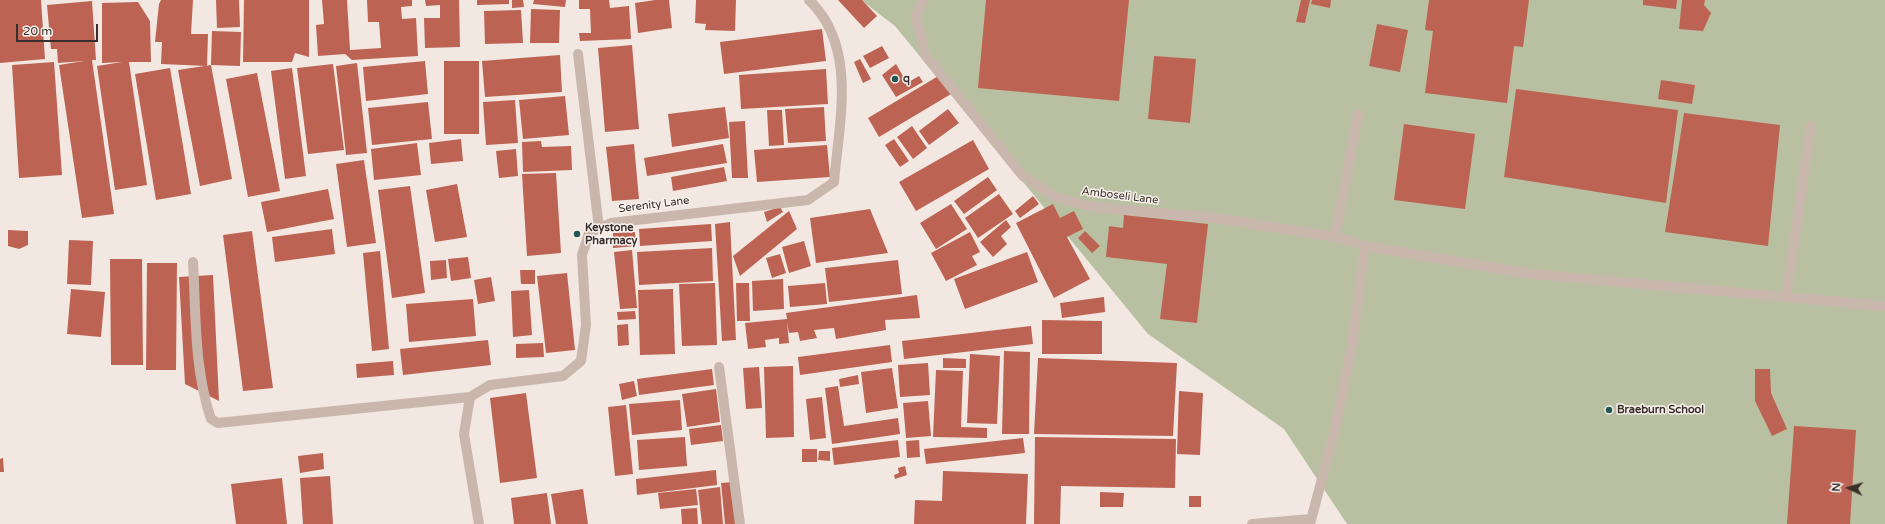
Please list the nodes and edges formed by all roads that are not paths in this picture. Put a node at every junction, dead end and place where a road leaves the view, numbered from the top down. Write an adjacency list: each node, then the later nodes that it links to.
1 (809, 0): 6 (street, Serenity Lane)
2 (922, 0): 7 (street, Amboseli Lane)
3 (578, 54): 6 (street)
4 (1358, 114): 7 (street)
5 (1811, 126): 10 (street)
6 (599, 228): 13 (street, Serenity Lane)
7 (1335, 237): 8 (street, Amboseli Lane)
8 (1365, 246): 10 (street, Amboseli Lane); 14 (street)
9 (194, 262): 13 (street)
10 (1786, 297): 11 (street, Amboseli Lane)
11 (1885, 306)
12 (719, 367): 16 (street)
13 (470, 397): 15 (street)
14 (1310, 522): 17 (street)
15 (479, 524)
16 (740, 524)
17 (1252, 524)

